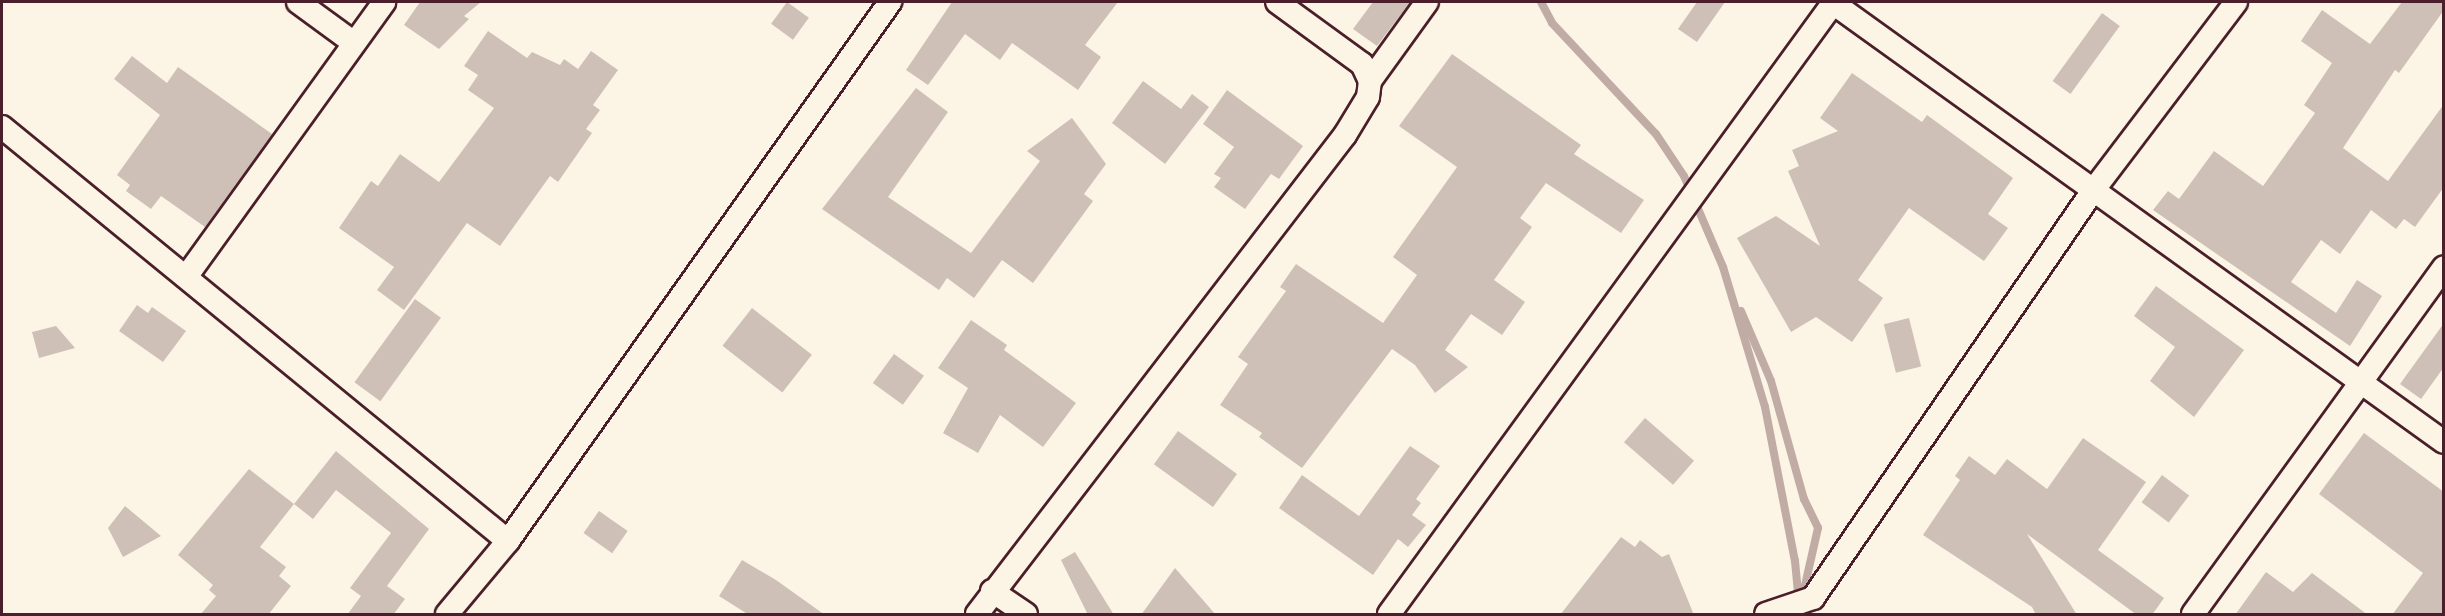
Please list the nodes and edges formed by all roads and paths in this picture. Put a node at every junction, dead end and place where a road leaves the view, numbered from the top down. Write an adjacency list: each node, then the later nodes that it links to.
1 (298, 2): 8 (street)
2 (384, 2): 8 (street)
3 (890, 2): 16 (street)
4 (1277, 2): 9 (street)
5 (1427, 2): 9 (street)
6 (1834, 2): 11 (street); 21 (street)
7 (2236, 2): 11 (street)
8 (354, 43): 13 (street)
9 (1370, 81): 17 (street)
10 (2, 127): 13 (street)
11 (2095, 188): 14 (street); 22 (street)
12 (2444, 267): 14 (street)
13 (186, 277): 16 (street)
14 (2363, 383): 15 (street); 23 (street)
15 (2444, 442)
16 (508, 541): 18 (street)
17 (992, 591): 19 (street); 20 (street)
18 (447, 615)
19 (977, 615)
20 (1026, 615)
21 (1389, 615)
22 (1766, 615)
23 (2193, 615)

